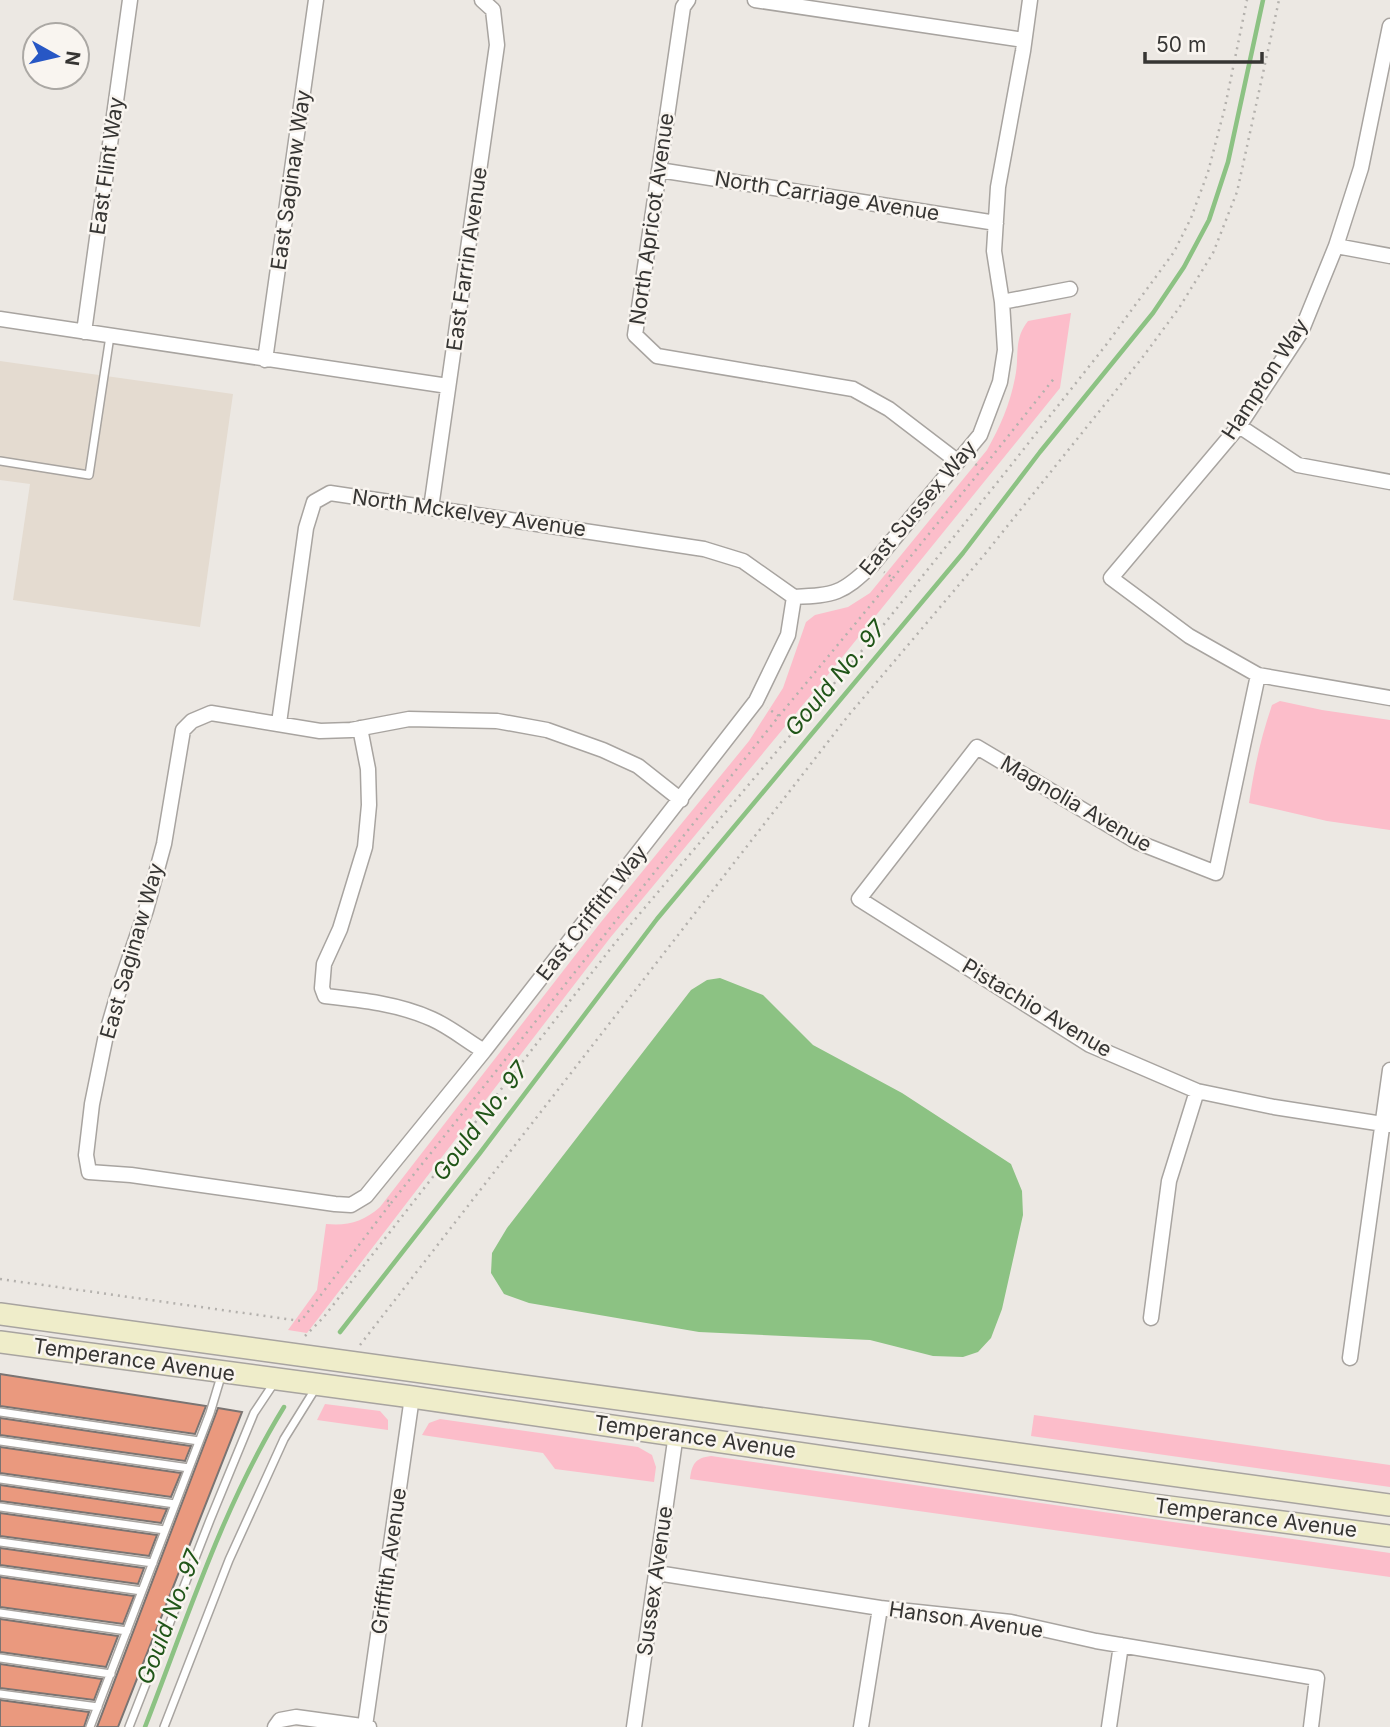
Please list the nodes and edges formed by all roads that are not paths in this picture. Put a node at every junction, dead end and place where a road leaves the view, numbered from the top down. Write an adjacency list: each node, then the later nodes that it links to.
1 (130, 0): 17 (street, East Flint Way)
2 (316, 0): 19 (street, East Saginaw Way)
3 (482, 0): 20 (street, East Farrin Avenue)
4 (688, 0): 10 (street, North Apricot Avenue)
5 (755, 0): 8 (street)
6 (1030, 0): 8 (street, East Sussex Way)
7 (1390, 26): 9 (street, Hampton Way)
8 (1024, 40): 11 (street, East Sussex Way)
9 (1388, 44): 12 (street, Hampton Way)
10 (659, 170): 11 (street, North Carriage Avenue); 22 (street, North Apricot Avenue)
11 (996, 223): 15 (street, East Sussex Way)
12 (1336, 246): 13 (street); 21 (street, Hampton Way)
13 (1390, 256)
14 (1070, 289): 15 (street)
15 (1002, 302): 22 (street, East Sussex Way)
16 (0, 319): 17 (street)
17 (84, 332): 18 (street)
18 (110, 336): 19 (street); 23 (lane)
19 (265, 360): 20 (street)
20 (449, 386): 25 (street, East Farrin Avenue)
21 (1238, 426): 24 (street); 27 (street, Hampton Way)
22 (960, 458): 26 (street, East Sussex Way)
23 (0, 461)
24 (1390, 482)
25 (431, 508): 26 (street, North Mckelvey Avenue); 29 (street, North Mckelvey Avenue)
26 (794, 597): 31 (street, East Criffith Way)
27 (1258, 675): 28 (street); 32 (street, Magnolia Avenue)
28 (1390, 698)
29 (279, 723): 30 (street); 37 (street, East Saginaw Way)
30 (360, 728): 31 (street); 33 (street)
31 (681, 800): 33 (street, East Criffith Way)
32 (859, 899): 35 (street, Pistachio Avenue)
33 (484, 1051): 37 (street, East Criffith Way)
34 (1390, 1070): 36 (street)
35 (1198, 1091): 36 (street, Pistachio Avenue); 39 (street)
36 (1386, 1125): 41 (street)
37 (351, 1205)
38 (0, 1314): 45 (main road, Temperance Avenue)
39 (1151, 1318)
40 (0, 1342): 42 (main road, Temperance Avenue)
41 (1350, 1358)
42 (222, 1372): 43 (main road, Temperance Avenue); 50 (lane)
43 (276, 1380): 44 (main road, Temperance Avenue); 73 (lane)
44 (317, 1385): 46 (main road, Temperance Avenue); 74 (lane)
45 (574, 1392): 46 (main road); 54 (main road, Temperance Avenue)
46 (412, 1397): 48 (main road, Temperance Avenue); 75 (street, Griffith Avenue)
47 (0, 1412): 50 (lane)
48 (676, 1434): 57 (main road, Temperance Avenue); 61 (street, Sussex Avenue)
49 (0, 1441): 51 (lane)
50 (199, 1441): 51 (lane)
51 (189, 1468): 53 (lane)
52 (0, 1479): 53 (lane)
53 (175, 1504): 56 (lane)
54 (1390, 1505)
55 (0, 1507): 56 (lane)
56 (165, 1530): 59 (lane)
57 (1390, 1536)
58 (0, 1542): 59 (lane)
59 (153, 1563): 62 (lane)
60 (0, 1571): 62 (lane)
61 (657, 1573): 63 (street, Hanson Avenue); 76 (street, Sussex Avenue)
62 (142, 1591): 65 (lane)
63 (880, 1608): 66 (street, Hanson Avenue); 77 (street)
64 (0, 1613): 65 (lane)
65 (127, 1631): 68 (lane)
66 (1121, 1645): 78 (street); 79 (street, Hanson Avenue)
67 (0, 1658): 68 (lane)
68 (111, 1674): 70 (lane)
69 (0, 1694): 70 (lane)
70 (98, 1707): 72 (lane)
71 (277, 1723): 75 (street)
72 (90, 1727)
73 (130, 1727)
74 (164, 1727)
75 (367, 1727)
76 (634, 1727)
77 (861, 1727)
78 (1109, 1727)
79 (1311, 1727)

